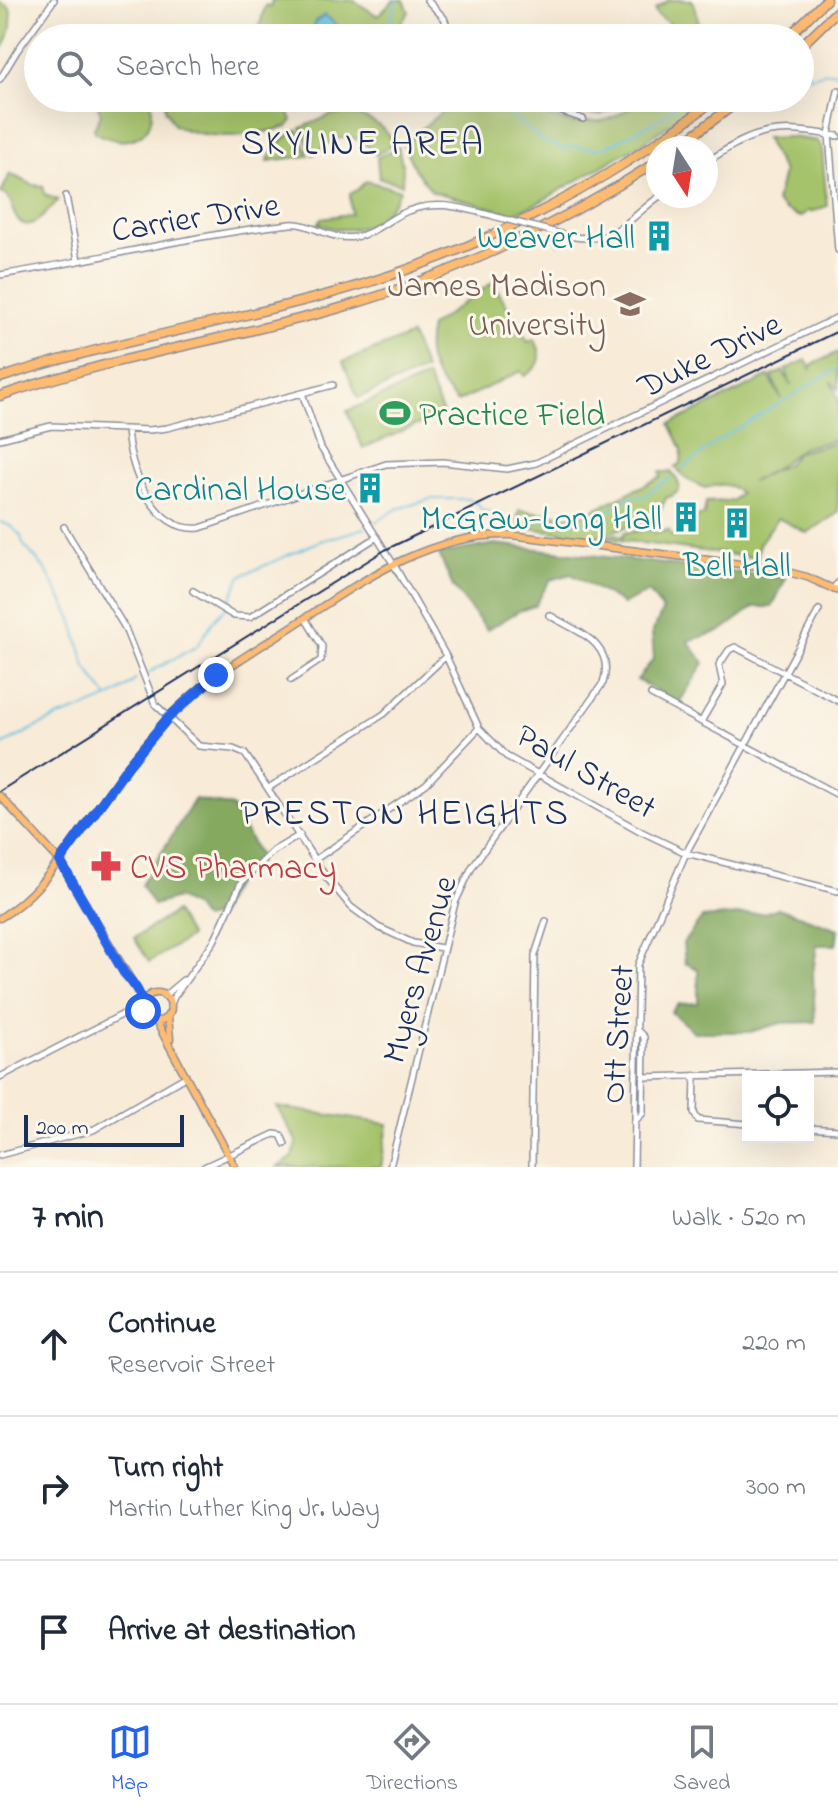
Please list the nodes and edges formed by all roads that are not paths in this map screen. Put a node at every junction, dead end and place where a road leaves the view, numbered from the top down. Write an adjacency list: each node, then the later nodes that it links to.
1 (54, 0): 5 (street)
2 (427, 0): 6 (street)
3 (826, 0): 7 (highway)
4 (838, 10): 8 (highway)
5 (37, 24)
6 (446, 24)
7 (801, 24)
8 (814, 33)
9 (24, 41): 10 (street)
10 (0, 79)
11 (838, 91): 16 (street)
12 (562, 112): 15 (street)
13 (698, 112): 27 (highway)
14 (724, 112): 17 (highway)
15 (583, 119)
16 (829, 134): 18 (street); 19 (street); 23 (street)
17 (692, 136)
18 (838, 136)
19 (718, 155)
20 (646, 168): 30 (highway)
21 (66, 196): 24 (street)
22 (647, 208): 24 (street, Carrier Drive, bridge)
23 (838, 250)
24 (78, 260): 25 (street, Carrier Drive)
25 (0, 275)
26 (838, 317): 33 (street, Duke Drive)
27 (0, 378)
28 (333, 385): 29 (street)
29 (302, 393): 31 (street); 33 (street, Paul Street)
30 (0, 396)
31 (127, 429): 32 (street); 33 (street, Duke Drive)
32 (0, 439)
33 (340, 479): 35 (street, Paul Street)
34 (64, 527): 47 (street)
35 (377, 537): 36 (street, Paul Street); 38 (street)
36 (394, 565): 37 (main road); 41 (main road); 42 (street, Paul Street)
37 (836, 588)
38 (193, 591)
39 (819, 610): 43 (street, Ott Street)
40 (549, 615): 51 (street, Myers Avenue)
41 (305, 618): 44 (street); 47 (main road)
42 (446, 656): 49 (street, Paul Street); 52 (street)
43 (784, 671): 46 (street); 48 (street); 50 (street, Ott Street)
44 (291, 680)
45 (651, 695): 48 (street)
46 (838, 701)
47 (168, 718): 52 (street); 58 (main road)
48 (701, 722): 50 (street)
49 (479, 728): 51 (street, Paul Street); 57 (street)
50 (744, 745): 53 (street); 56 (street, Ott Street)
51 (536, 775): 56 (street, Paul Street); 62 (street, Myers Avenue)
52 (270, 787): 55 (street)
53 (838, 795)
54 (0, 796): 58 (main road)
55 (300, 835): 57 (street); 63 (street)
56 (686, 853): 59 (street, Paul Street); 73 (street, Ott Street)
57 (315, 860): 62 (street)
58 (60, 861): 60 (main road); 64 (main road)
59 (838, 891)
60 (0, 918)
61 (546, 921): 90 (street)
62 (442, 948): 89 (street, Myers Avenue)
63 (195, 968): 66 (street); 68 (street)
64 (135, 985): 65 (main road); 67 (main road)
65 (152, 994): 66 (main road); 67 (main road)
66 (164, 996): 68 (main road)
67 (144, 1003): 69 (main road); 71 (street)
68 (170, 1007): 70 (main road)
69 (145, 1014): 71 (street); 72 (main road)
70 (168, 1015): 72 (main road); 74 (main road)
71 (111, 1020): 77 (street)
72 (156, 1021): 74 (main road)
73 (636, 1029): 79 (street); 80 (street, Ott Street)
74 (173, 1054): 78 (main road)
75 (838, 1072): 76 (street)
76 (695, 1075): 79 (street); 81 (street)
77 (0, 1077)
78 (185, 1077): 85 (street); 86 (main road)
79 (643, 1077): 80 (street)
80 (634, 1122): 91 (street, Ott Street)
81 (742, 1124)
82 (814, 1128): 83 (street)
83 (838, 1130)
84 (285, 1144): 86 (street)
85 (0, 1155)
86 (229, 1156): 87 (street); 88 (main road)
87 (204, 1167)
88 (235, 1167)
89 (390, 1167)
90 (532, 1167)
91 (634, 1167)

